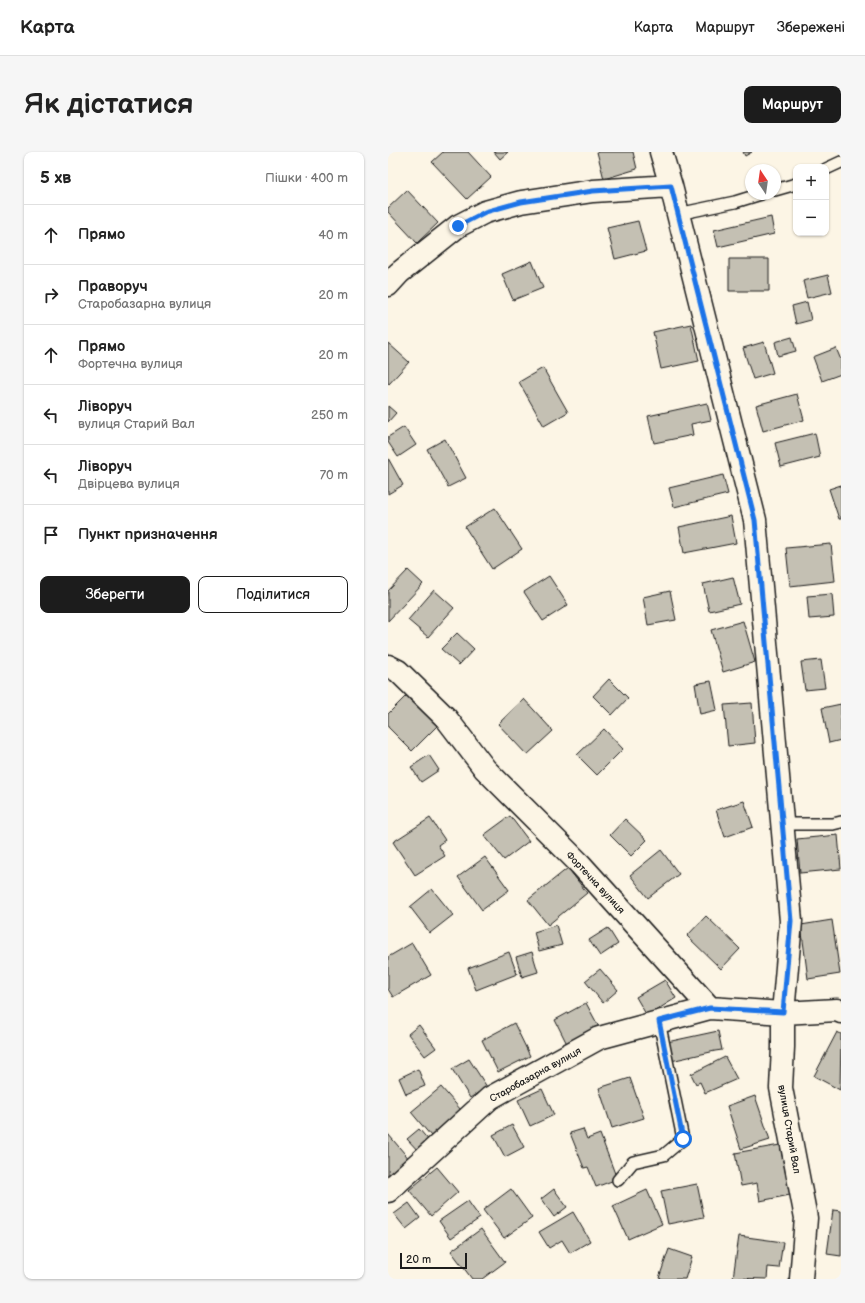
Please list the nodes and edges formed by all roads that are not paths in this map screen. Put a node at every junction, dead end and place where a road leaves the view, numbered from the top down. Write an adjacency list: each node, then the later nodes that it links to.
1 (661, 152): 5 (street, вулиця Старий Вал)
2 (841, 162): 3 (lane)
3 (829, 168)
4 (793, 185): 6 (lane)
5 (671, 186): 8 (street, вулиця Старий Вал); 9 (street)
6 (781, 188)
7 (745, 199): 8 (lane)
8 (678, 214): 12 (street, вулиця Старий Вал)
9 (388, 286)
10 (388, 666): 13 (street, Фортечна вулиця)
11 (841, 822): 12 (lane)
12 (782, 824): 14 (street, вулиця Старий Вал)
13 (710, 1008): 14 (street); 16 (street, Старобазарна вулиця)
14 (783, 1012): 15 (street); 19 (street, вулиця Старий Вал)
15 (841, 1012)
16 (659, 1021): 17 (lane); 18 (street, Старобазарна вулиця)
17 (618, 1180)
18 (388, 1191)
19 (801, 1279)

